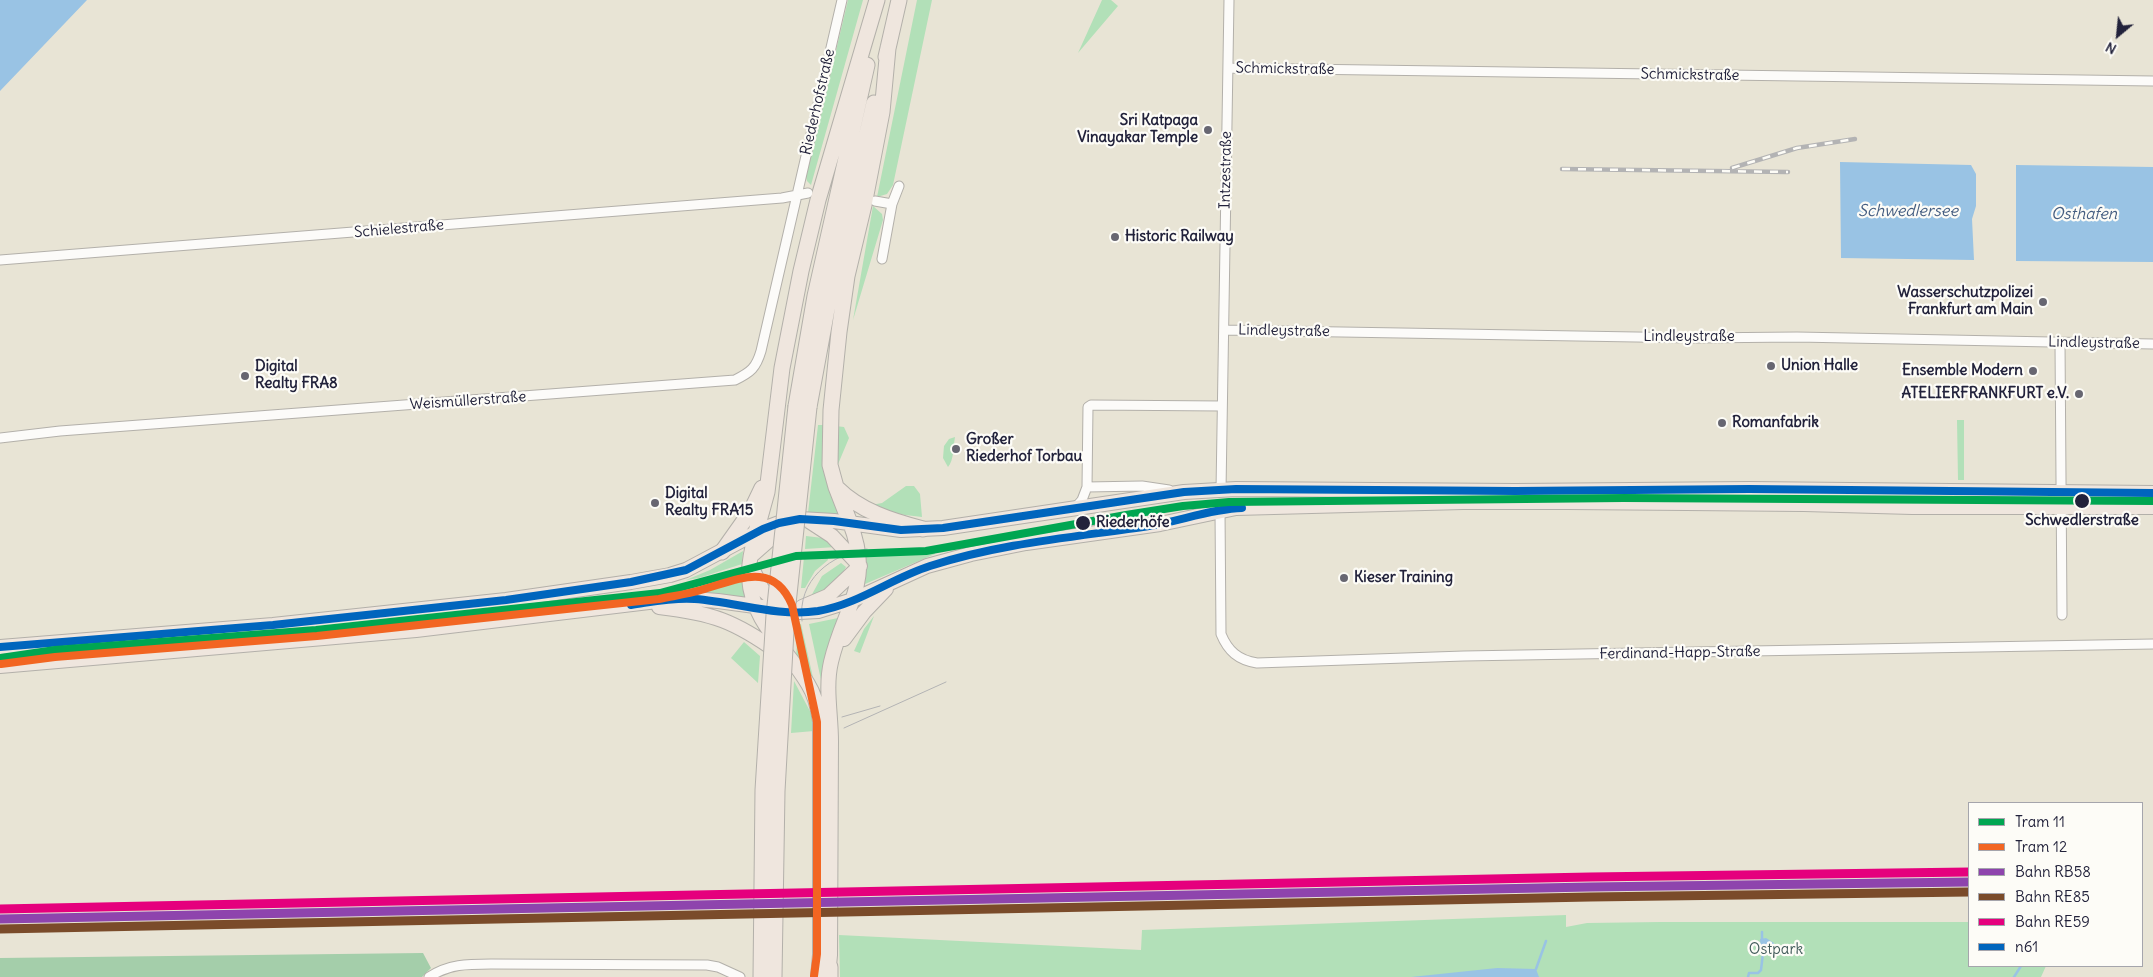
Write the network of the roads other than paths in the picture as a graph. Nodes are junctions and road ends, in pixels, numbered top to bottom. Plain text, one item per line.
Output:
1 (842, 0) edge
2 (879, 0) edge
3 (899, 0) edge
4 (1229, 0) edge
5 (888, 48) junction
6 (1228, 68) junction
7 (2153, 81) edge
8 (899, 186) dead end
9 (808, 193) dead end
10 (797, 194) junction
11 (875, 201) dead end
12 (892, 204) junction
13 (882, 259) dead end
14 (0, 260) edge
15 (1224, 330) junction
16 (2060, 343) junction
17 (2153, 344) edge
18 (803, 406) junction
19 (1222, 406) junction
20 (773, 435) junction
21 (0, 438) edge
22 (836, 487) junction
23 (1087, 487) junction
24 (1220, 490) junction
25 (1184, 492) junction
26 (2061, 493) junction
27 (2153, 493) edge
28 (2153, 506) edge
29 (2062, 507) junction
30 (1075, 508) junction
31 (1220, 511) junction
32 (803, 519) junction
33 (850, 523) junction
34 (923, 529) junction
35 (756, 532) junction
36 (722, 552) junction
37 (750, 558) junction
38 (860, 566) junction
39 (896, 580) junction
40 (853, 600) junction
41 (638, 604) junction
42 (755, 607) junction
43 (788, 611) junction
44 (2062, 615) dead end
45 (2153, 644) edge
46 (0, 647) edge
47 (831, 659) junction
48 (0, 666) edge
49 (802, 674) junction
50 (826, 729) junction
51 (828, 966) edge
52 (429, 977) edge
53 (740, 977) edge
54 (761, 977) edge
55 (774, 977) edge
56 (818, 977) edge

1 - 10 street, Riederhofstraße
2 - 18 highway
2 - 20 highway
3 - 5 highway
4 - 6 street, Intzestraße
5 - 18 highway
5 - 22 highway
6 - 7 street, Schmickstraße
6 - 15 street, Intzestraße
8 - 12 street
9 - 10 street
10 - 14 street, Schielestraße
10 - 21 street, Weismüllerstraße
11 - 12 street
12 - 13 street
15 - 16 street, Lindleystraße
15 - 19 street, Intzestraße
16 - 17 street, Lindleystraße
16 - 26 street
18 - 54 highway, bridge
18 - 55 highway, bridge
19 - 23 street
19 - 24 street, Intzestraße
20 - 35 highway
20 - 36 highway
22 - 33 highway
22 - 34 highway
23 - 25 street
23 - 30 street
24 - 25 main road
24 - 26 main road
24 - 31 main road
25 - 30 main road
26 - 27 main road
26 - 29 street
28 - 29 main road
29 - 31 main road
29 - 44 street
30 - 34 main road
31 - 39 main road
31 - 45 street, Ferdinand-Happ-Straße
32 - 33 main road
32 - 35 main road
32 - 37 main road
32 - 38 main road
33 - 34 main road
33 - 38 main road
35 - 36 main road
35 - 37 main road
36 - 46 main road
37 - 42 main road
37 - 43 main road
38 - 40 main road
38 - 43 main road
39 - 40 main road
39 - 47 main road
40 - 43 main road
40 - 47 main road
41 - 42 main road
41 - 48 main road
41 - 49 main road
42 - 43 main road
42 - 49 main road
47 - 50 main road
49 - 50 main road
50 - 51 main road
51 - 56 main road
52 - 53 street

